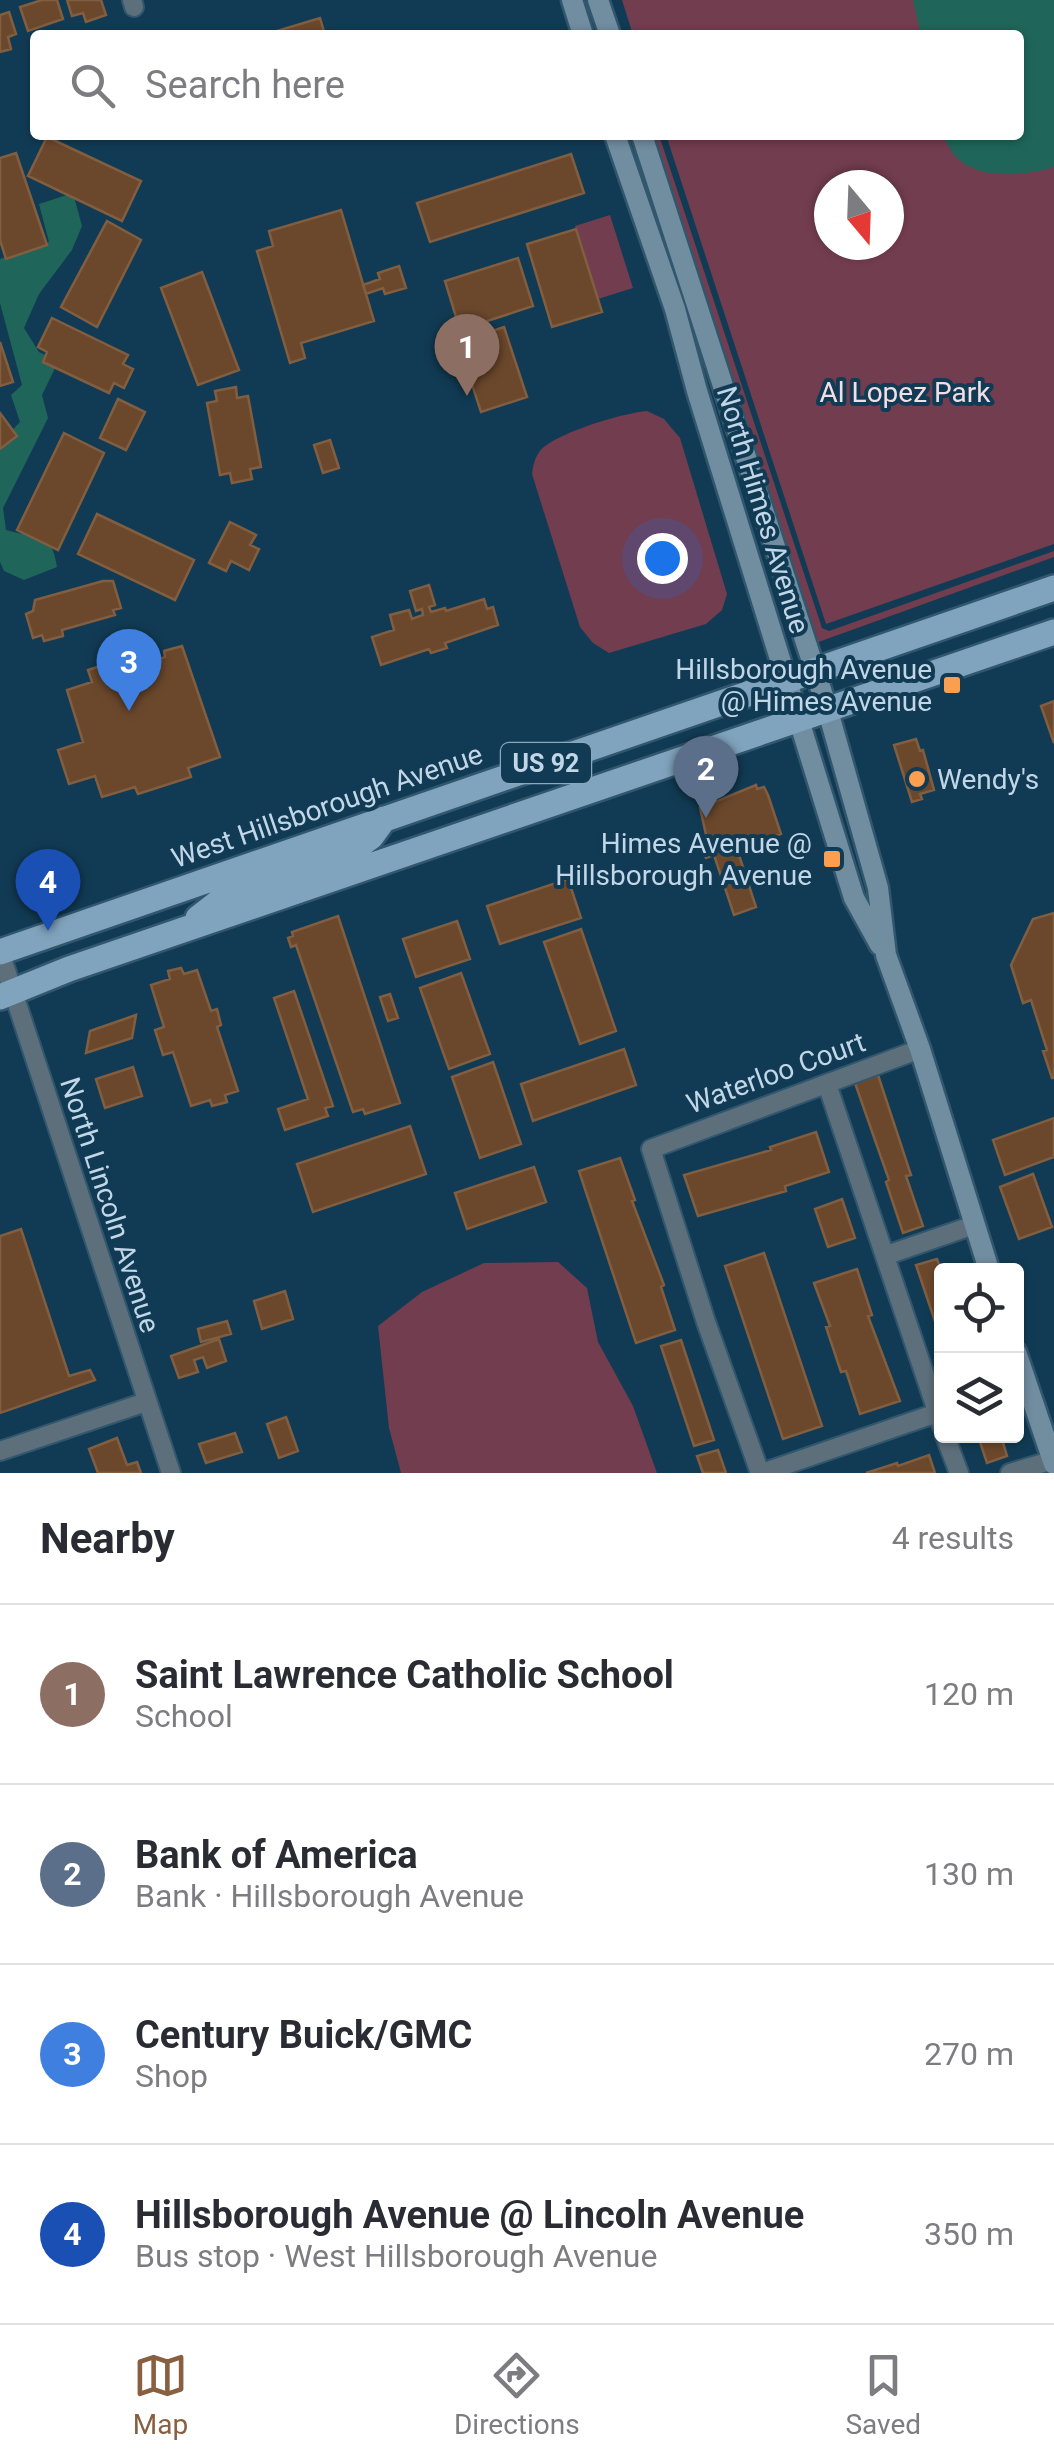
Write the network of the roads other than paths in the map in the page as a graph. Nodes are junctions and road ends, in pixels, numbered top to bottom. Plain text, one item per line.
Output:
1 (572, 0) edge
2 (598, 0) edge
3 (581, 30) edge
4 (608, 30) edge
5 (616, 140) edge
6 (644, 140) edge
7 (696, 302) junction
8 (675, 309) junction
9 (722, 386) junction
10 (697, 392) junction
11 (1054, 588) edge
12 (1054, 632) edge
13 (815, 670) junction
14 (788, 679) junction
15 (828, 711) junction
16 (800, 721) junction
17 (384, 819) junction
18 (182, 931) junction
19 (0, 952) edge
20 (886, 955) junction
21 (6, 994) edge
22 (920, 1049) junction
23 (827, 1084) junction
24 (974, 1225) junction
25 (887, 1255) junction
26 (987, 1263) edge
27 (1016, 1353) edge
28 (146, 1402) junction
29 (934, 1403) edge
30 (934, 1421) edge
31 (948, 1443) edge
32 (0, 1451) edge
33 (1054, 1462) edge
34 (170, 1473) edge
35 (761, 1473) edge
36 (959, 1473) edge
37 (1010, 1473) edge

1 - 3 street
2 - 4 street
5 - 8 street, North Himes Avenue
6 - 7 street, North Himes Avenue
7 - 8 street
7 - 9 street, North Himes Avenue
8 - 10 street, North Himes Avenue
9 - 10 street
9 - 13 street, North Himes Avenue
10 - 14 street, North Himes Avenue
11 - 13 main road, US 92
12 - 15 main road, US 92
13 - 14 main road, US 92
13 - 15 street, North Himes Avenue
14 - 16 street, North Himes Avenue
14 - 17 main road, West Hillsborough Avenue / US 92
15 - 16 main road, US 92
15 - 20 street, North Himes Avenue
16 - 18 main road, US 92
16 - 20 street, North Himes Avenue
17 - 18 main road
17 - 19 main road, West Hillsborough Avenue / US 92
18 - 21 main road, US 92
19 - 21 street, North Lincoln Avenue
20 - 22 street, North Himes Avenue
21 - 28 street, North Lincoln Avenue
22 - 23 street, Waterloo Court
22 - 24 street, North Himes Avenue
23 - 25 street
23 - 35 street, Waterloo Court
24 - 25 street
24 - 26 street, North Himes Avenue
25 - 29 street
27 - 33 street
28 - 32 street
28 - 34 street, North Lincoln Avenue
30 - 35 street
31 - 36 street
33 - 37 street

